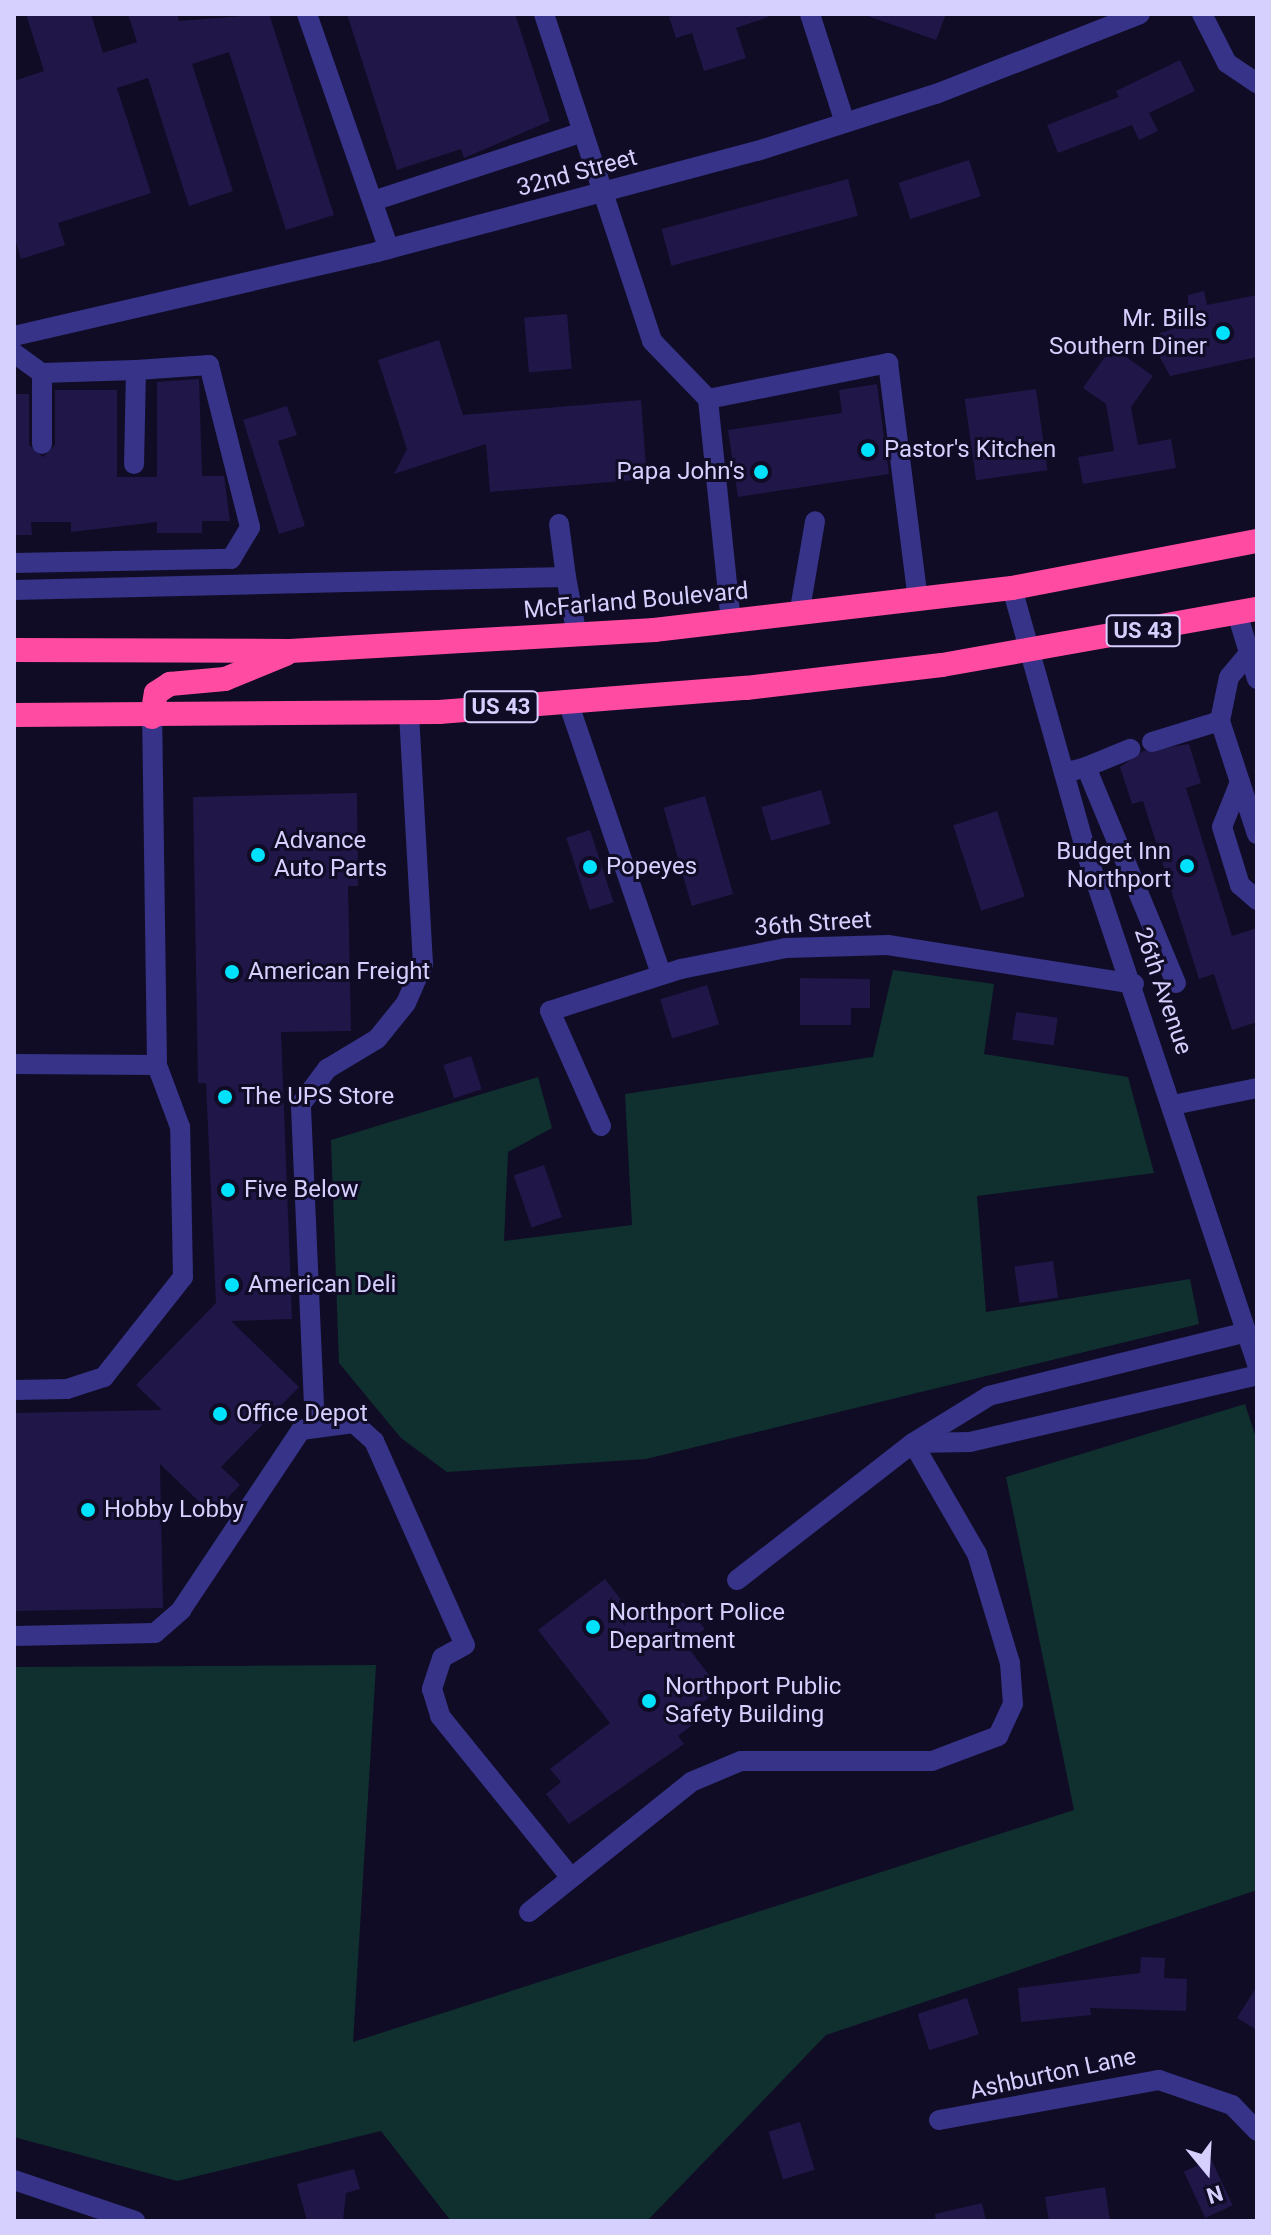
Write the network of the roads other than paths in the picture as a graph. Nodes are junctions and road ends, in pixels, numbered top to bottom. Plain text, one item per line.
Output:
1 (307, 14) edge
2 (544, 14) edge
3 (810, 14) edge
4 (1140, 14) edge
5 (1202, 14) edge
6 (1257, 83) edge
7 (845, 123) junction
8 (583, 132) junction
9 (602, 194) junction
10 (373, 201) junction
11 (389, 249) junction
12 (14, 336) edge
13 (14, 353) edge
14 (136, 370) junction
15 (42, 373) junction
16 (708, 399) junction
17 (42, 444) dead end
18 (134, 464) dead end
19 (815, 521) dead end
20 (559, 524) dead end
21 (1257, 541) edge
22 (14, 563) edge
23 (566, 577) junction
24 (1012, 588) junction
25 (14, 590) edge
26 (918, 600) junction
27 (1247, 611) edge
28 (799, 615) junction
29 (731, 622) junction
30 (577, 636) junction
31 (14, 650) edge
32 (290, 651) junction
33 (1029, 651) junction
34 (1246, 657) junction
35 (1257, 679) edge
36 (568, 702) junction
37 (409, 712) junction
38 (14, 715) edge
39 (152, 717) junction
40 (1220, 721) junction
41 (1152, 742) dead end
42 (1130, 749) dead end
43 (1086, 767) junction
44 (1064, 773) junction
45 (1240, 782) junction
46 (1257, 834) edge
47 (1257, 900) edge
48 (661, 974) junction
49 (1176, 983) dead end
50 (1134, 984) junction
51 (14, 1064) edge
52 (157, 1065) junction
53 (1257, 1088) edge
54 (1173, 1105) junction
55 (601, 1126) dead end
56 (1247, 1332) junction
57 (1257, 1364) edge
58 (1257, 1375) edge
59 (14, 1390) edge
60 (315, 1428) junction
61 (913, 1443) junction
62 (737, 1580) dead end
63 (14, 1636) edge
64 (571, 1878) junction
65 (529, 1912) dead end
66 (939, 2120) dead end
67 (1257, 2131) edge
68 (14, 2180) edge
69 (135, 2221) edge

1 - 10 street
2 - 8 street
3 - 7 street
4 - 7 street, 32nd Street
5 - 6 street
7 - 9 street, 32nd Street
8 - 9 street
8 - 10 street
9 - 11 street, 32nd Street
9 - 16 street
10 - 11 street
11 - 12 street, 32nd Street
13 - 15 street
14 - 15 street
14 - 18 street
14 - 22 street
15 - 17 street
16 - 26 street
16 - 29 street
19 - 28 street
20 - 23 street
21 - 24 highway, McFarland Boulevard
23 - 25 street
23 - 30 street
24 - 26 highway, McFarland Boulevard
24 - 33 street, 26th Avenue
26 - 28 highway, McFarland Boulevard
27 - 33 highway, US 43
27 - 34 street
28 - 29 highway, McFarland Boulevard
29 - 30 highway, McFarland Boulevard
30 - 32 highway, McFarland Boulevard
31 - 32 highway, McFarland Boulevard
32 - 39 highway
33 - 36 highway, US 43
33 - 44 street, 26th Avenue
34 - 35 street
34 - 40 street
36 - 37 highway, US 43
36 - 48 street
37 - 39 highway, US 43
37 - 60 street
38 - 39 highway, US 43
39 - 52 street
40 - 41 street
40 - 45 street
42 - 43 street
43 - 44 street
43 - 49 street
44 - 50 street, 26th Avenue
45 - 46 street
45 - 47 street
48 - 50 street, 36th Street
48 - 55 street, 36th Street
50 - 54 street, 26th Avenue
51 - 52 street
52 - 59 street
53 - 54 street
54 - 56 street, 26th Avenue
56 - 57 street, 26th Avenue
56 - 61 street
58 - 61 street
60 - 63 street
60 - 64 street
61 - 62 street
61 - 64 street
64 - 65 street
66 - 67 street, Ashburton Lane
68 - 69 street

